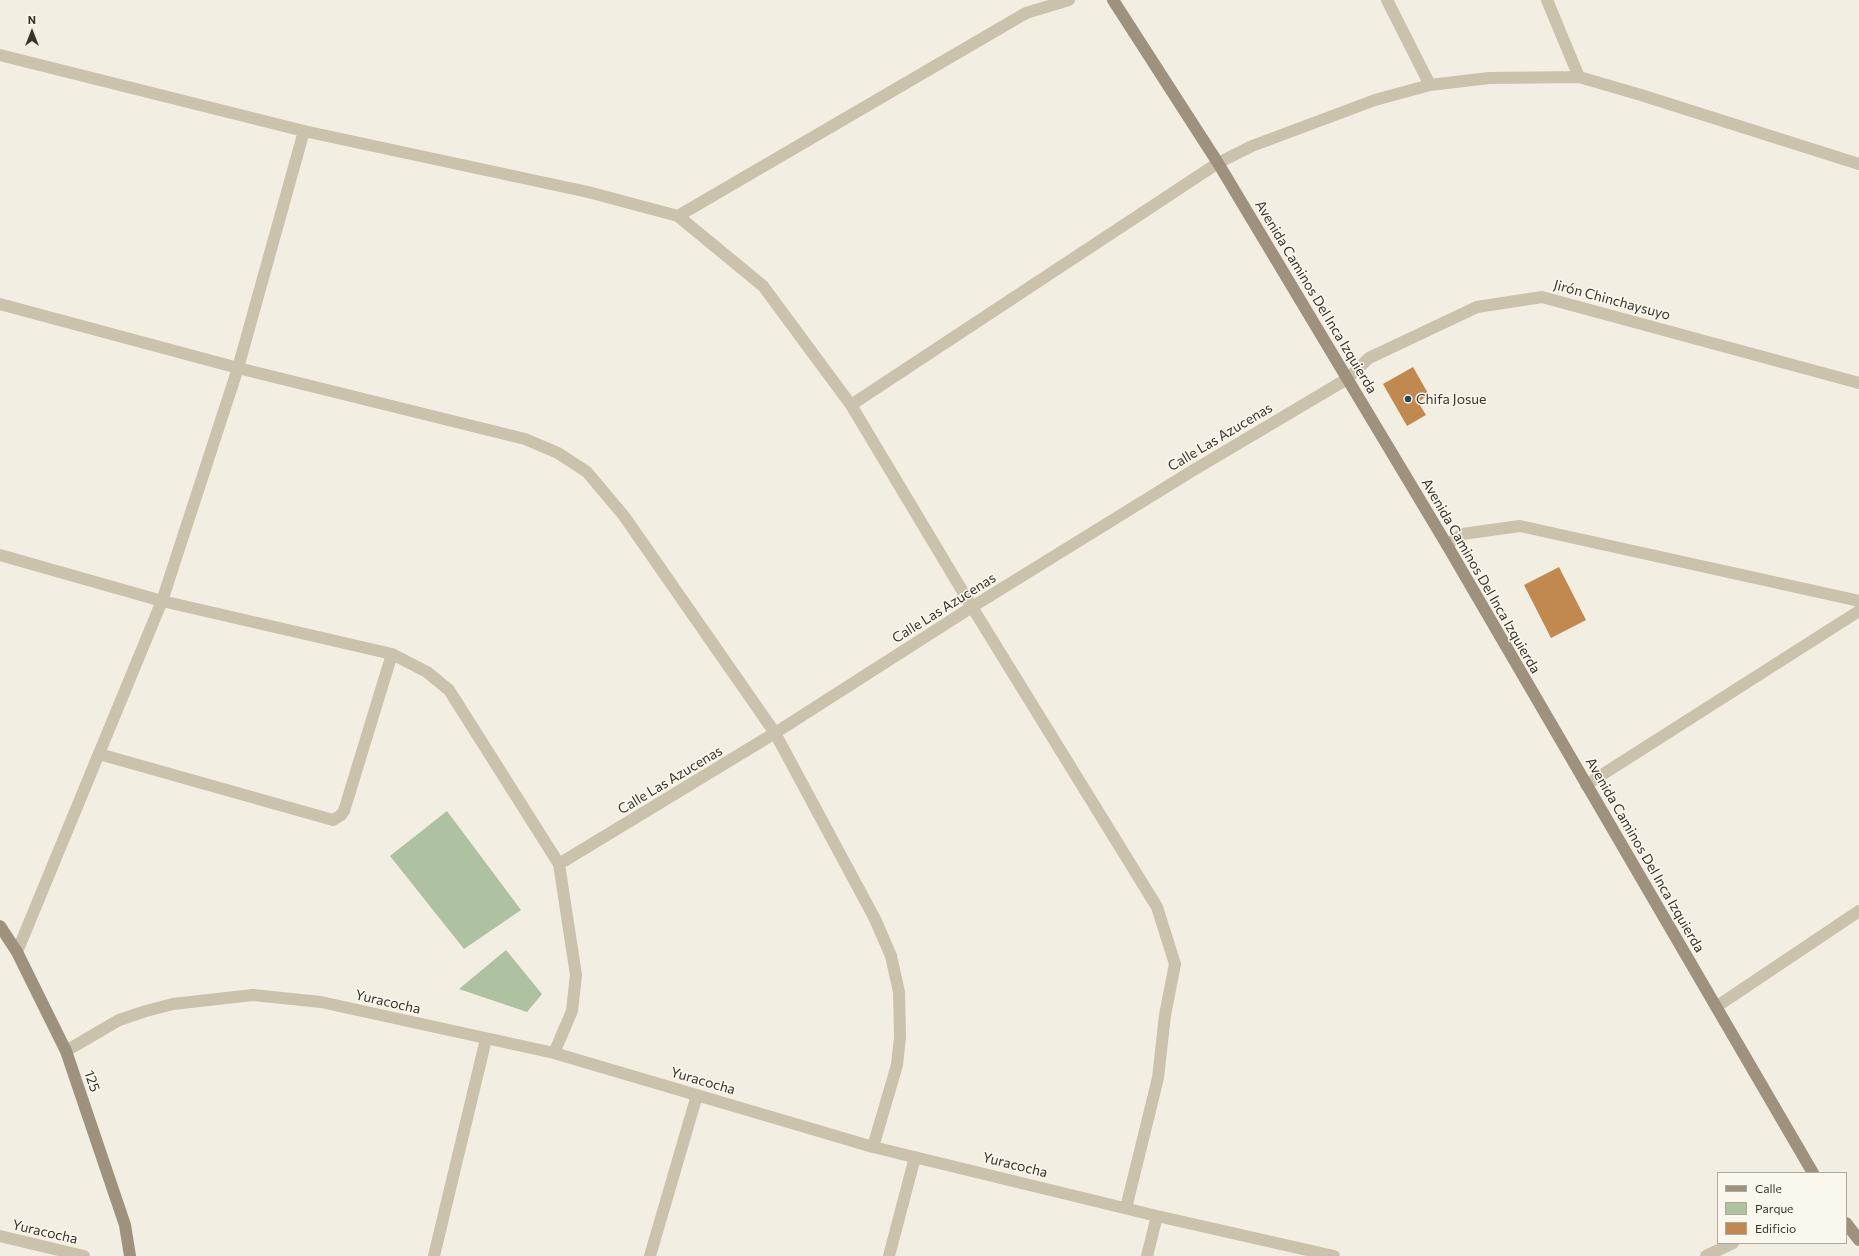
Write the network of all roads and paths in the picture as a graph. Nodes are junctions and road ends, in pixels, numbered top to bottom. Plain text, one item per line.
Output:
1 (1069, 0) edge
2 (1113, 0) edge
3 (1387, 0) edge
4 (1547, 0) edge
5 (0, 55) edge
6 (1579, 77) junction
7 (1430, 84) junction
8 (304, 131) junction
9 (1218, 162) junction
10 (1859, 164) edge
11 (678, 216) junction
12 (0, 304) edge
13 (238, 368) junction
14 (1347, 379) junction
15 (1859, 383) edge
16 (851, 405) junction
17 (1447, 545) junction
18 (0, 554) edge
19 (162, 601) junction
20 (1859, 601) edge
21 (972, 607) junction
22 (1859, 611) edge
23 (392, 654) junction
24 (775, 733) junction
25 (99, 754) junction
26 (1586, 786) junction
27 (559, 864) junction
28 (1859, 911) edge
29 (0, 926) edge
30 (17, 952) junction
31 (1716, 1007) junction
32 (486, 1039) junction
33 (66, 1051) junction
34 (554, 1053) junction
35 (697, 1095) junction
36 (873, 1147) junction
37 (915, 1157) junction
38 (1812, 1172) edge
39 (1126, 1208) junction
40 (1157, 1216) junction
41 (1847, 1224) edge
42 (0, 1236) edge
43 (1859, 1240) edge
44 (1731, 1244) edge
45 (84, 1256) edge
46 (130, 1256) edge
47 (434, 1256) edge
48 (650, 1256) edge
49 (889, 1256) edge
50 (1147, 1256) edge
51 (1334, 1256) edge
52 (1706, 1256) edge

1 - 11 street
2 - 9 main road, Avenida Caminos Del Inca Izquierda
3 - 7 street
4 - 6 street
5 - 8 street
6 - 7 street
6 - 10 street
7 - 9 street
8 - 11 street
8 - 13 street
9 - 14 main road, Avenida Caminos Del Inca Izquierda
9 - 16 street
11 - 16 street
12 - 13 street
13 - 19 street
13 - 24 street
14 - 15 street, Jirón Chinchaysuyo
14 - 17 main road, Avenida Caminos Del Inca Izquierda
14 - 21 street, Calle Las Azucenas
16 - 21 street
17 - 20 street
17 - 26 main road, Avenida Caminos Del Inca Izquierda
18 - 19 street
19 - 23 street
19 - 25 street
21 - 24 street, Calle Las Azucenas
21 - 39 street
22 - 26 street
23 - 25 street
23 - 27 street
24 - 27 street, Calle Las Azucenas
24 - 36 street
25 - 30 street
26 - 31 main road, Avenida Caminos Del Inca Izquierda
27 - 34 street
28 - 31 street
29 - 30 main road, 125
30 - 33 main road, 125
31 - 38 main road, Avenida Caminos Del Inca Izquierda
32 - 33 street, Yuracocha
32 - 34 street, Yuracocha
32 - 47 street
33 - 46 main road, 125
34 - 35 street, Yuracocha
35 - 36 street, Yuracocha
35 - 48 street
36 - 37 street, Yuracocha
37 - 39 street, Yuracocha
37 - 49 street
39 - 40 street, Yuracocha
40 - 50 street
40 - 51 street, Yuracocha
41 - 43 main road
42 - 45 street, Yuracocha
44 - 52 street

